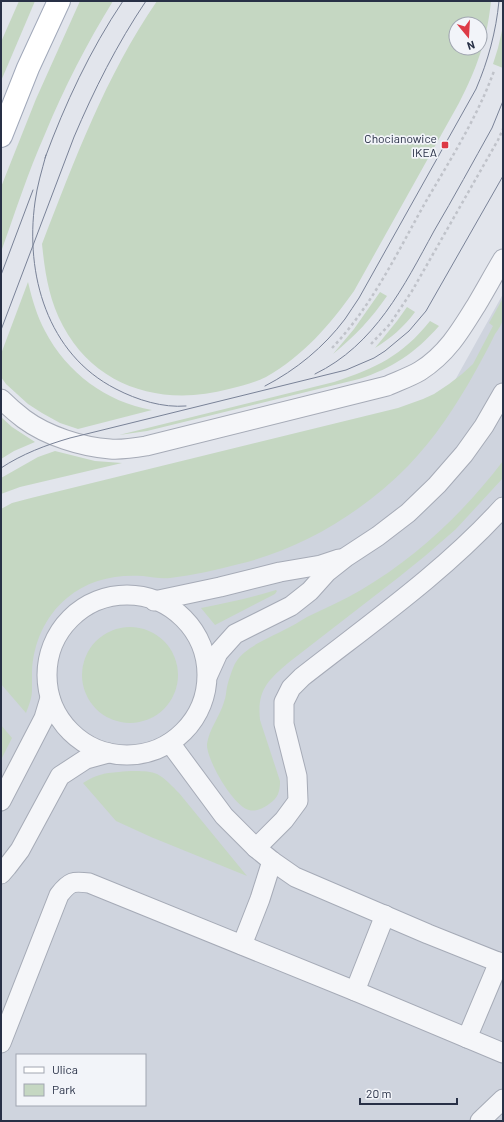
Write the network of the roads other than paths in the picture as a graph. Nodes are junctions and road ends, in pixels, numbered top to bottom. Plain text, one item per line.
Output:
1 (59, 1) edge
2 (1, 136) edge
3 (503, 258) edge
4 (503, 393) edge
5 (1, 399) edge
6 (503, 507) edge
7 (346, 557) junction
8 (154, 601) junction
9 (207, 677) junction
10 (50, 698) junction
11 (170, 743) junction
12 (108, 753) junction
13 (1, 801) edge
14 (256, 848) junction
15 (272, 861) junction
16 (1, 874) edge
17 (385, 915) junction
18 (242, 945) junction
19 (501, 963) edge
20 (354, 991) junction
21 (3, 1032) edge
22 (467, 1038) junction
23 (503, 1053) edge
24 (503, 1099) edge
25 (480, 1121) edge

1 - 2 main road
3 - 5 lane
4 - 7 lane
6 - 14 lane
7 - 8 lane
7 - 9 lane
8 - 9 lane
8 - 10 lane
9 - 11 lane
10 - 12 lane
10 - 13 lane
11 - 12 lane
11 - 14 lane
12 - 16 lane
14 - 15 lane
15 - 17 lane
15 - 18 lane
17 - 19 lane
17 - 20 lane
18 - 20 lane
18 - 21 lane
19 - 22 lane
20 - 22 lane
22 - 23 lane
24 - 25 lane

